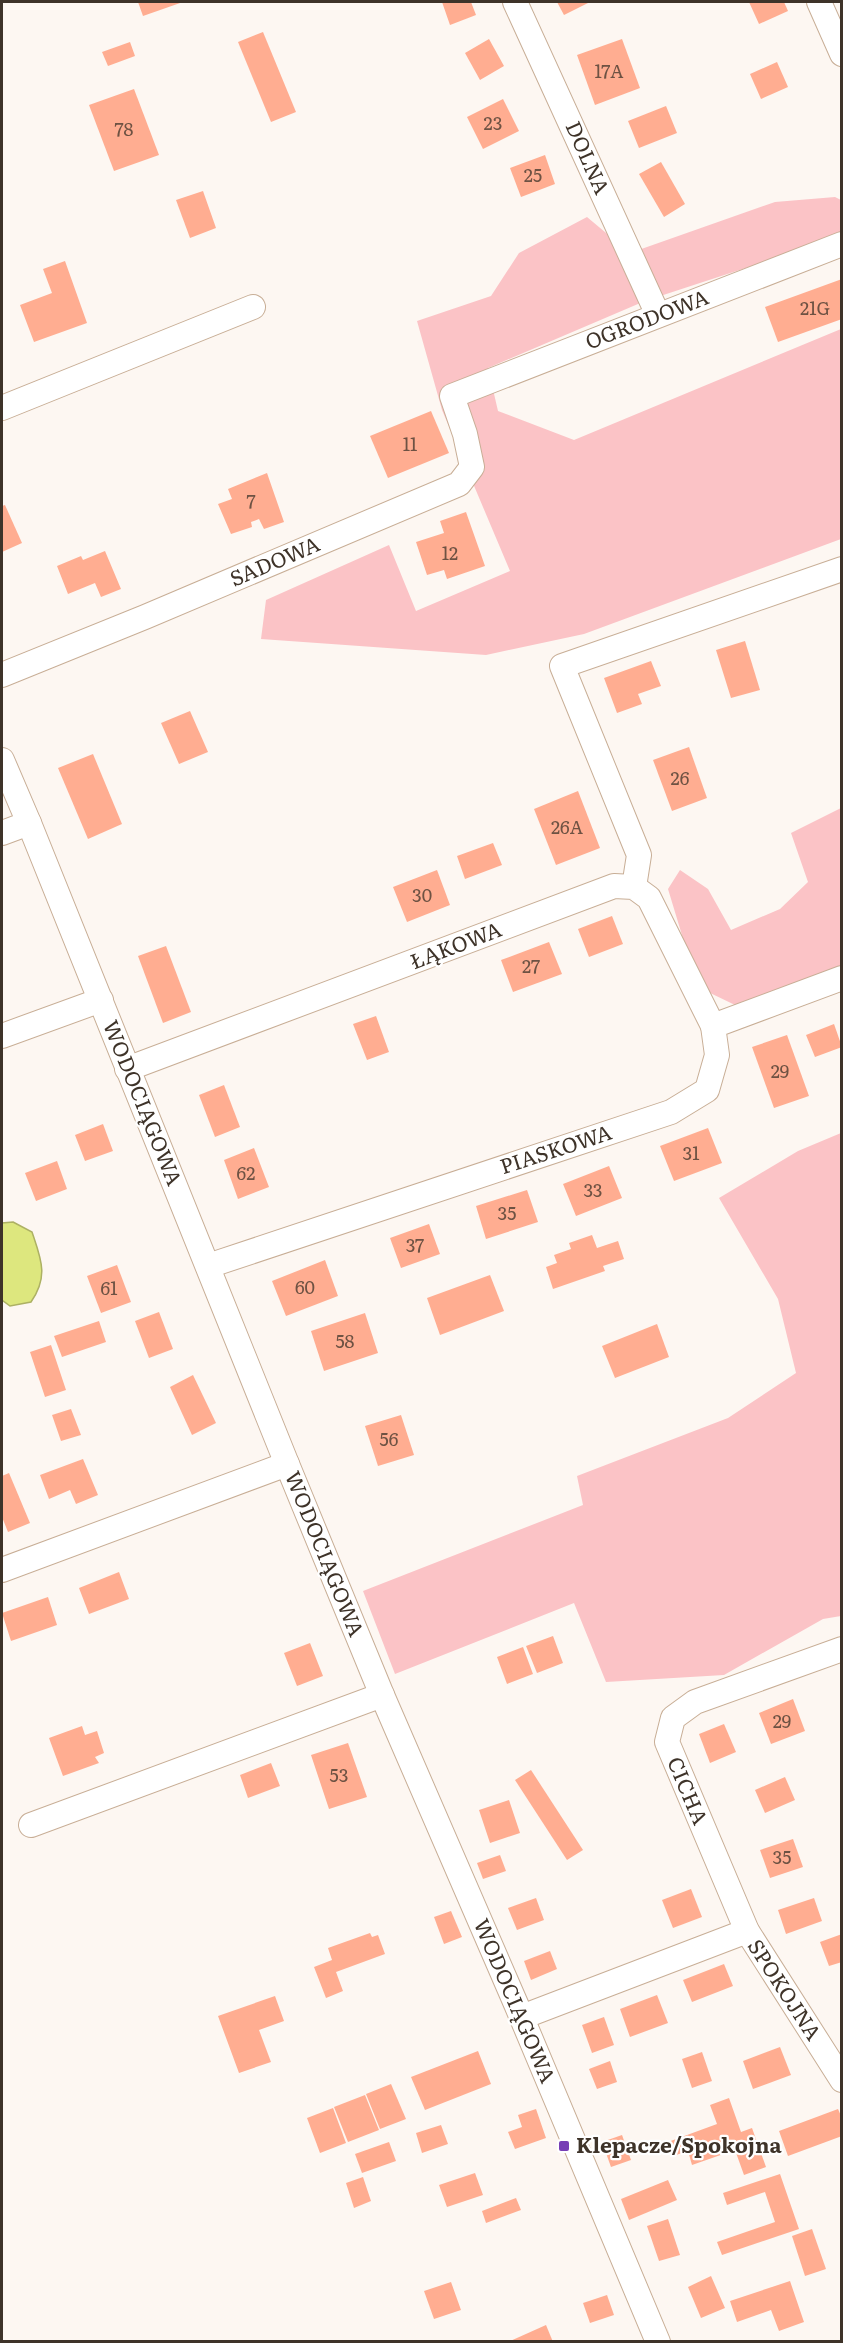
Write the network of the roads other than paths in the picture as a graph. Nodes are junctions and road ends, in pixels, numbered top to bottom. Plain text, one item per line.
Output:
1 (515, 2) edge
2 (819, 2) edge
3 (842, 54) edge
4 (842, 244) edge
5 (254, 307) dead end
6 (658, 315) junction
7 (452, 396) joint
8 (2, 408) edge
9 (842, 568) edge
10 (2, 675) edge
11 (2, 760) edge
12 (29, 823) junction
13 (2, 833) edge
14 (634, 887) junction
15 (842, 978) edge
16 (101, 1000) junction
17 (713, 1026) junction
18 (2, 1036) edge
19 (127, 1069) junction
20 (208, 1266) junction
21 (286, 1464) junction
22 (2, 1570) edge
23 (842, 1649) edge
24 (382, 1695) junction
25 (32, 1825) dead end
26 (747, 1931) junction
27 (522, 2017) junction
28 (842, 2080) edge
29 (658, 2342) edge

1 - 6 street, DOLNA
2 - 3 street
4 - 6 street, OGRODOWA
5 - 8 street
6 - 7 street, OGRODOWA
7 - 10 street, SADOWA
9 - 14 street
11 - 12 street, WODOCIĄGOWA
12 - 13 street
12 - 16 street, WODOCIĄGOWA
14 - 17 street
14 - 19 street, ŁĄKOWA
15 - 17 street
16 - 18 street
16 - 19 street, WODOCIĄGOWA
17 - 20 street, PIASKOWA
19 - 20 street, WODOCIĄGOWA
20 - 21 street, WODOCIĄGOWA
21 - 22 street
21 - 24 street, WODOCIĄGOWA
23 - 26 street, CICHA
24 - 25 street
24 - 27 street, WODOCIĄGOWA
26 - 27 street
26 - 28 street, SPOKOJNA
27 - 29 street, WODOCIĄGOWA

